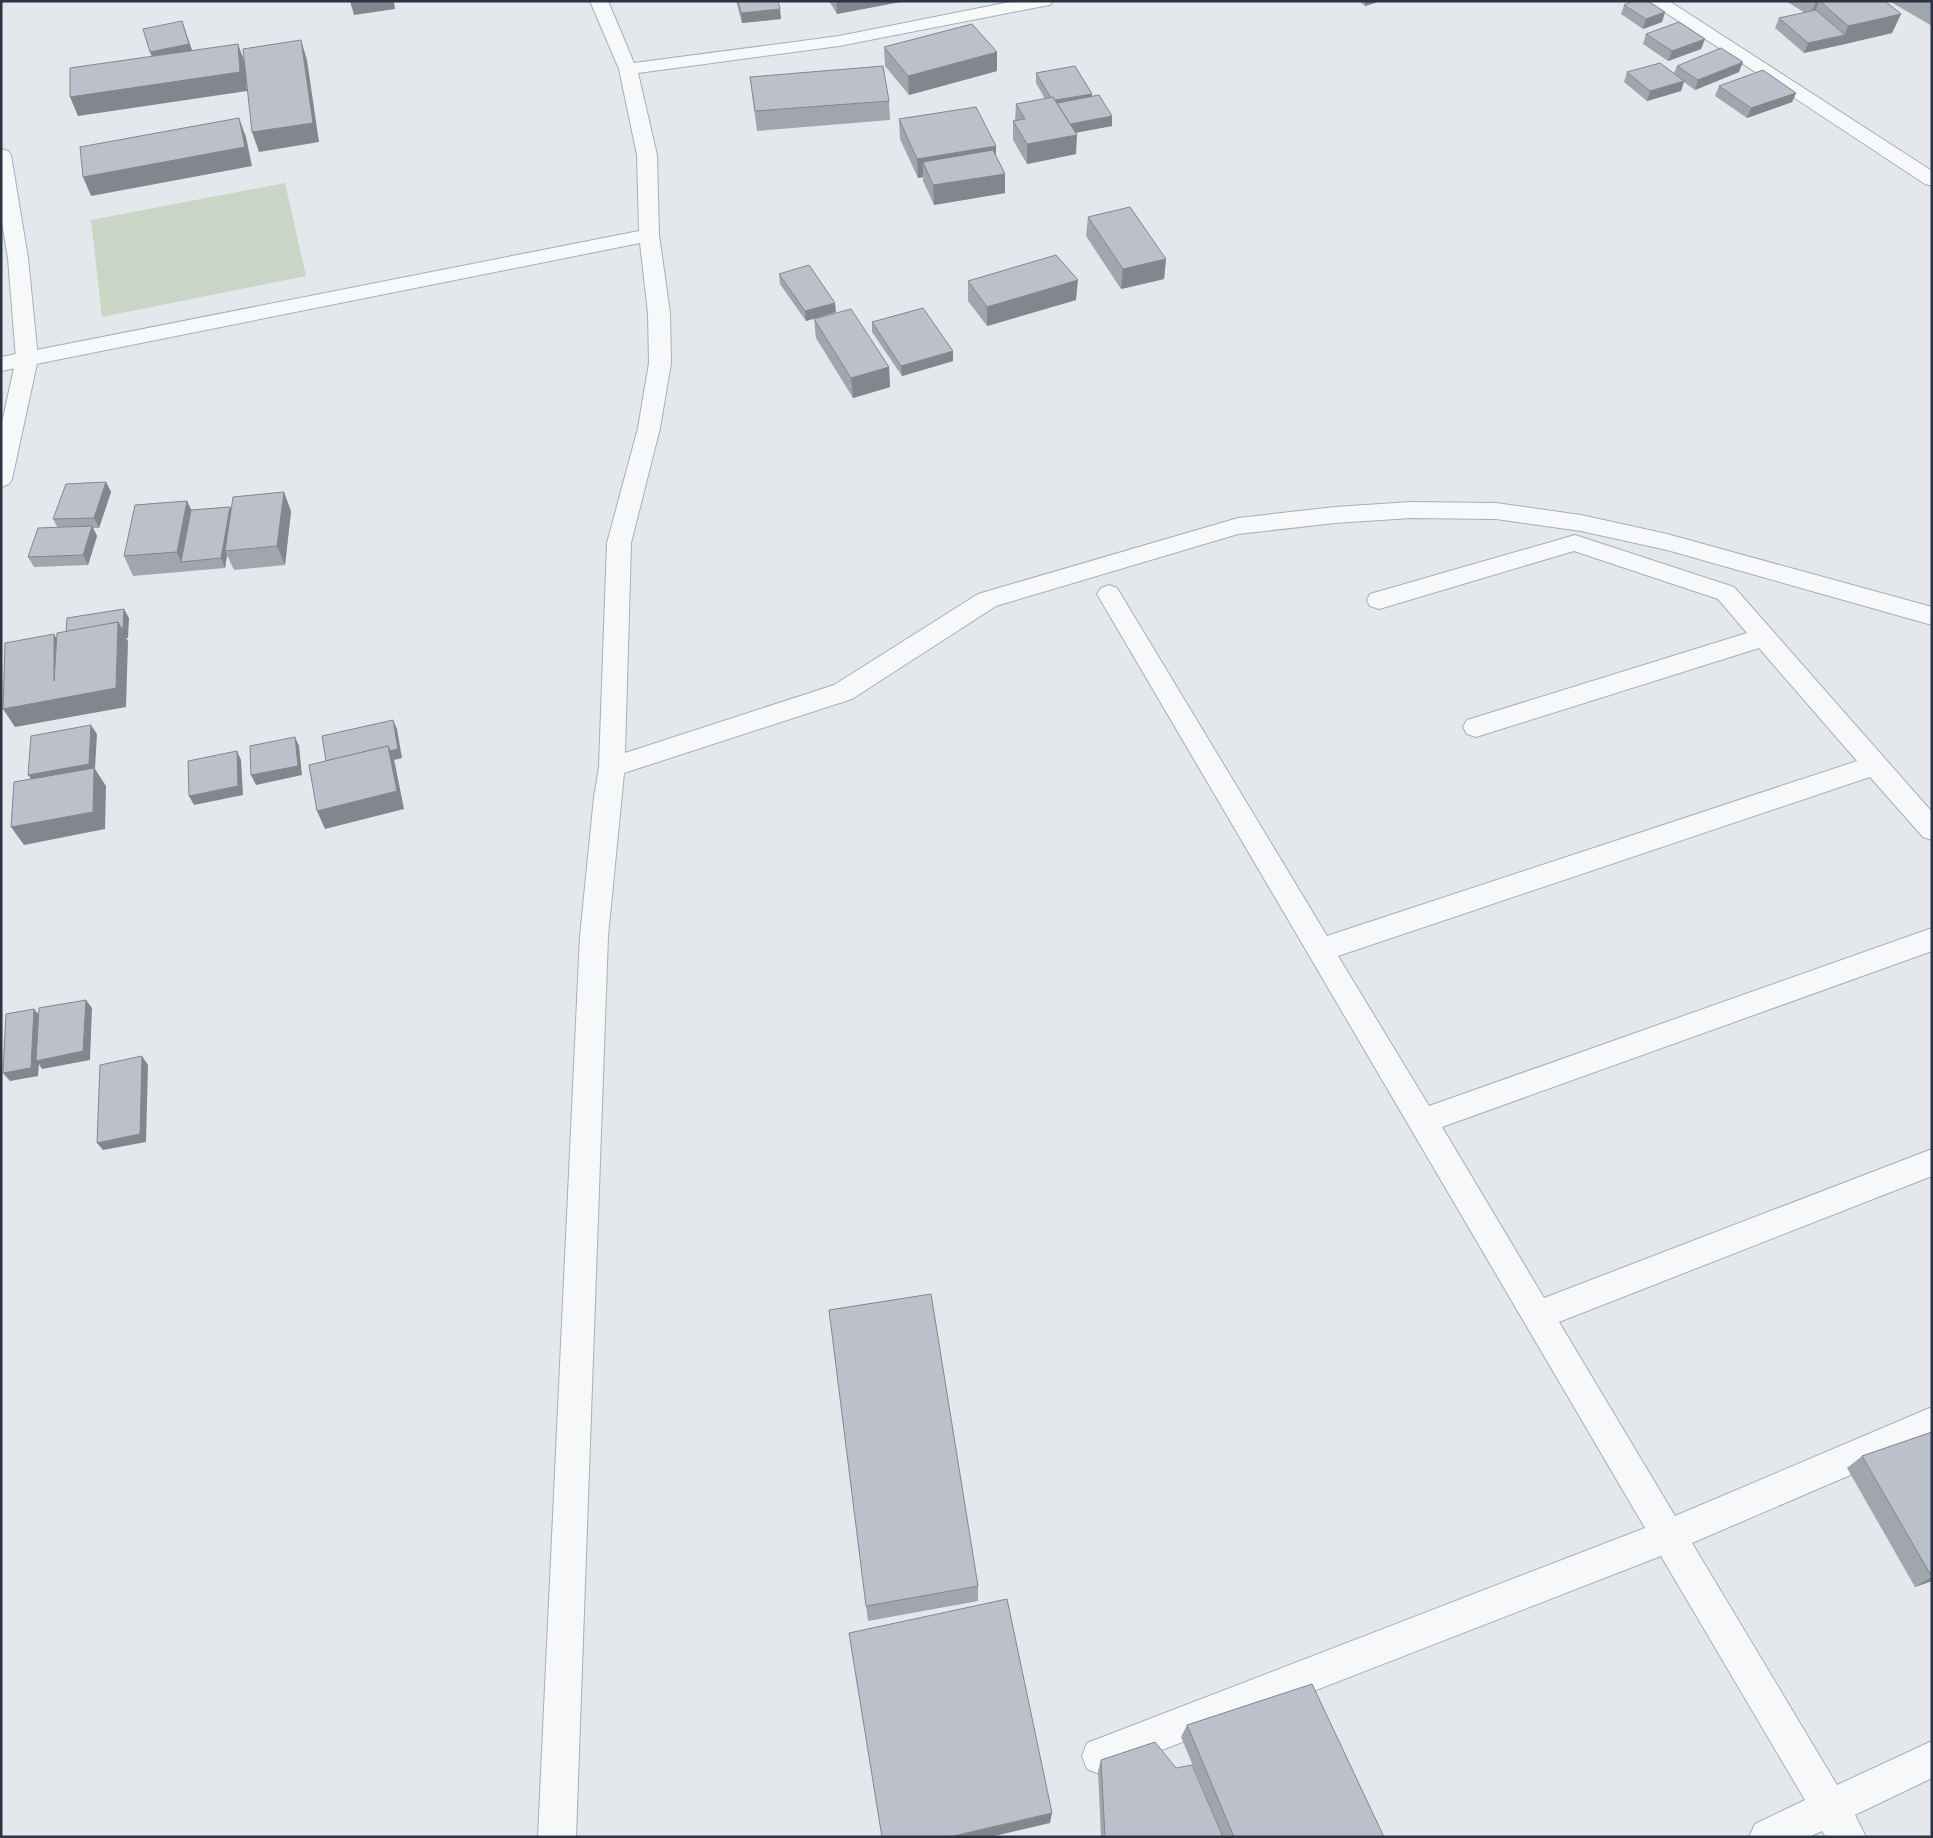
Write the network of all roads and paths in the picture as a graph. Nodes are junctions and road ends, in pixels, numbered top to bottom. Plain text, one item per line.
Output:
1 (599, 1) edge
2 (1044, 1) edge
3 (1657, 1) edge
4 (628, 69) junction
5 (1, 155) edge
6 (1932, 180) edge
7 (649, 236) junction
8 (27, 359) junction
9 (1, 364) edge
10 (1, 479) edge
11 (1109, 594) dead end
12 (1378, 600) dead end
13 (1932, 616) edge
14 (1764, 637) junction
15 (1476, 727) dead end
16 (1875, 765) junction
17 (612, 767) junction
18 (1932, 830) edge
19 (1932, 938) edge
20 (1321, 950) junction
21 (1423, 1121) junction
22 (1932, 1162) edge
23 (1538, 1315) junction
24 (1932, 1423) edge
25 (1669, 1536) junction
26 (1100, 1756) dead end
27 (1932, 1759) edge
28 (1839, 1822) edge
29 (557, 1837) edge
30 (1768, 1837) edge

1 - 4 street
2 - 4 street
3 - 6 street
4 - 7 street
5 - 8 street
7 - 8 street
7 - 17 street
8 - 9 street
8 - 10 street
11 - 20 street
12 - 14 street
13 - 17 street
14 - 15 street
14 - 16 street
16 - 18 street
16 - 20 street
17 - 29 street
19 - 21 street
20 - 21 street
21 - 23 street
22 - 23 street
23 - 25 street
24 - 25 street
25 - 26 street
25 - 28 street
27 - 28 street
28 - 30 street

